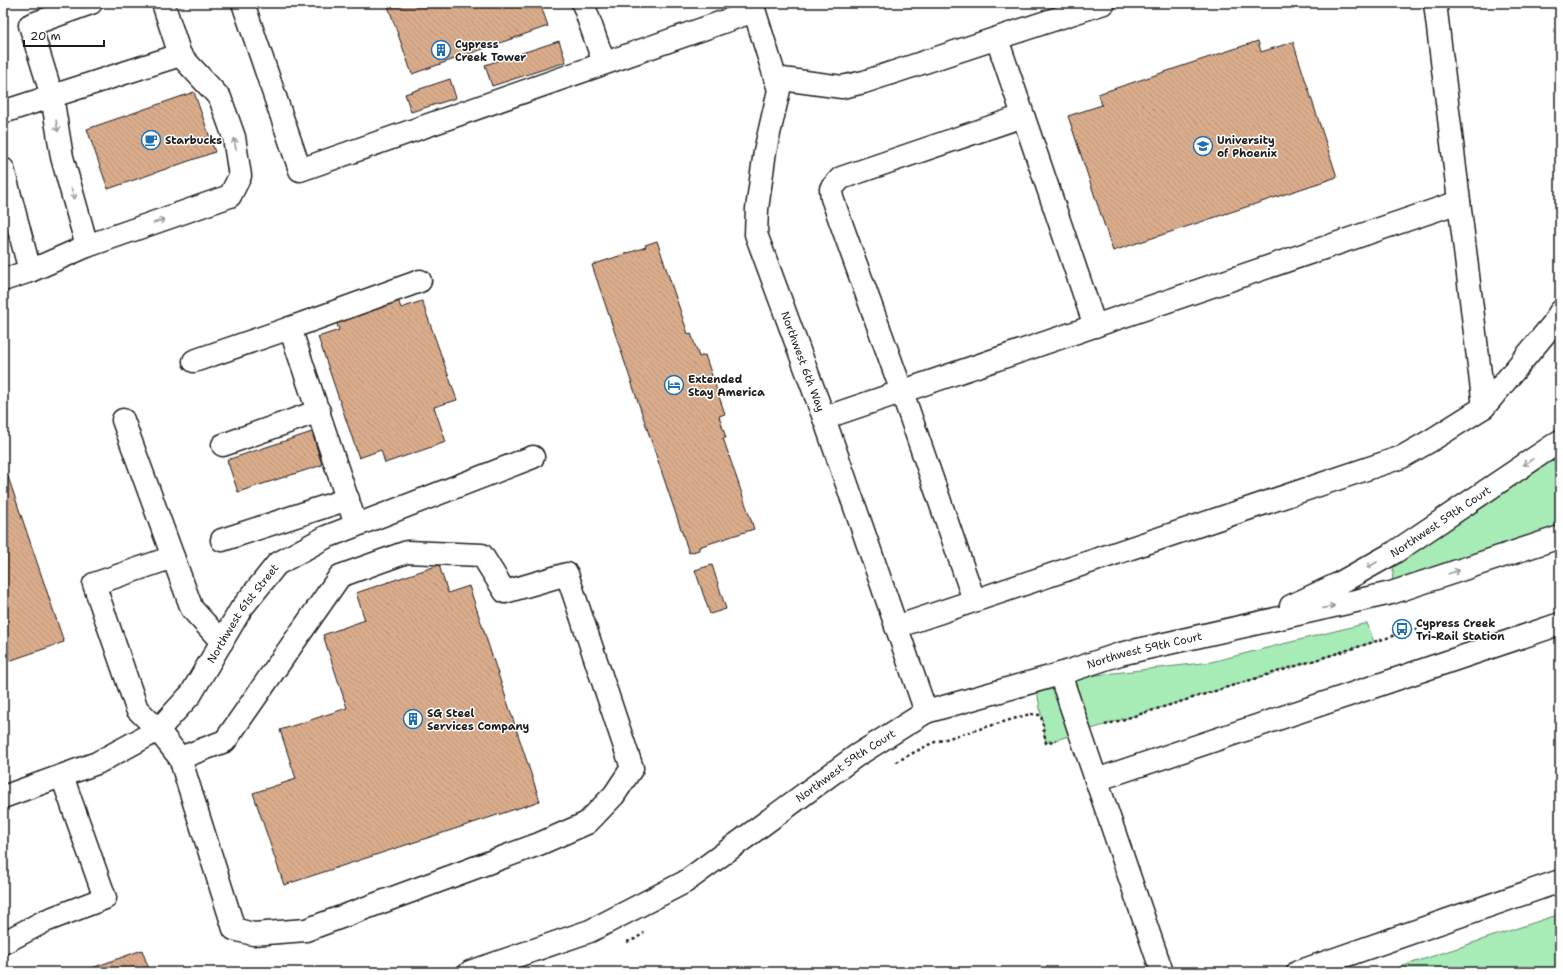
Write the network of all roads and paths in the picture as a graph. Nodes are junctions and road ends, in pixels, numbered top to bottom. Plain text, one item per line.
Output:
1 (91, 3) edge
2 (163, 3) edge
3 (243, 3) edge
4 (583, 3) edge
5 (1104, 3) edge
6 (1435, 3) edge
7 (753, 7) edge
8 (997, 39) junction
9 (180, 55) junction
10 (604, 63) junction
11 (775, 78) junction
12 (52, 96) junction
13 (3, 112) edge
14 (1023, 116) junction
15 (3, 169) edge
16 (1459, 202) junction
17 (87, 246) junction
18 (30, 271) junction
19 (3, 280) edge
20 (420, 281) dead end
21 (1560, 312) edge
22 (1095, 326) junction
23 (290, 328) junction
24 (194, 361) dead end
25 (902, 392) junction
26 (1484, 407) junction
27 (319, 411) junction
28 (824, 418) junction
29 (123, 420) dead end
30 (1560, 440) edge
31 (223, 445) dead end
32 (533, 457) dead end
33 (348, 500) junction
34 (356, 525) junction
35 (1560, 537) edge
36 (222, 540) dead end
37 (173, 557) junction
38 (974, 600) junction
39 (1250, 624) junction
40 (1560, 624) edge
41 (896, 626) junction
42 (1419, 628) dead end
43 (222, 642) junction
44 (1060, 674) junction
45 (926, 712) junction
46 (158, 730) junction
47 (1081, 732) junction
48 (180, 758) junction
49 (890, 766) dead end
50 (62, 776) junction
51 (1096, 780) junction
52 (3, 797) edge
53 (1560, 881) edge
54 (648, 931) dead end
55 (3, 943) edge
56 (621, 944) dead end
57 (470, 972) edge
58 (1162, 972) edge
59 (1298, 972) edge

1 - 12 street
2 - 9 street
3 - 10 street
4 - 10 street
5 - 8 street
6 - 16 street
7 - 10 street
7 - 11 street, Northwest 6th Way
8 - 11 street
8 - 14 street
9 - 12 street
17 -> 9 street
11 - 28 street, Northwest 6th Way
12 - 13 street
12 -> 17 street
14 - 22 street
14 - 25 street
15 - 18 street
16 - 22 street
16 - 26 street
17 - 18 street
18 - 19 street
20 - 23 street
21 - 26 street
22 - 25 street
23 - 24 street
23 - 27 street
25 - 28 street
25 - 38 street
26 - 38 street
27 - 31 street
27 - 33 street
28 - 41 street, Northwest 6th Way
29 - 37 street
30 -> 39 street, Northwest 59th Court
32 - 34 street, Northwest 61st Street
33 - 34 street
33 - 36 street
34 - 43 street, Northwest 61st Street
39 -> 35 street, Northwest 59th Court
37 - 43 street
37 - 46 street
38 - 41 street
39 - 44 street, Northwest 59th Court
40 - 51 street
41 - 45 street, Northwest 6th Way
42 - 47 path
43 - 46 street, Northwest 61st Street
44 - 45 street, Northwest 59th Court
44 - 47 street
45 - 57 street, Northwest 59th Court
46 - 48 street
46 - 50 street, Northwest 61st Street
47 - 49 path
47 - 51 street
48 - 48 street
50 - 52 street, Northwest 61st Street
50 - 55 street
51 - 58 street
53 - 59 street
54 - 56 path

